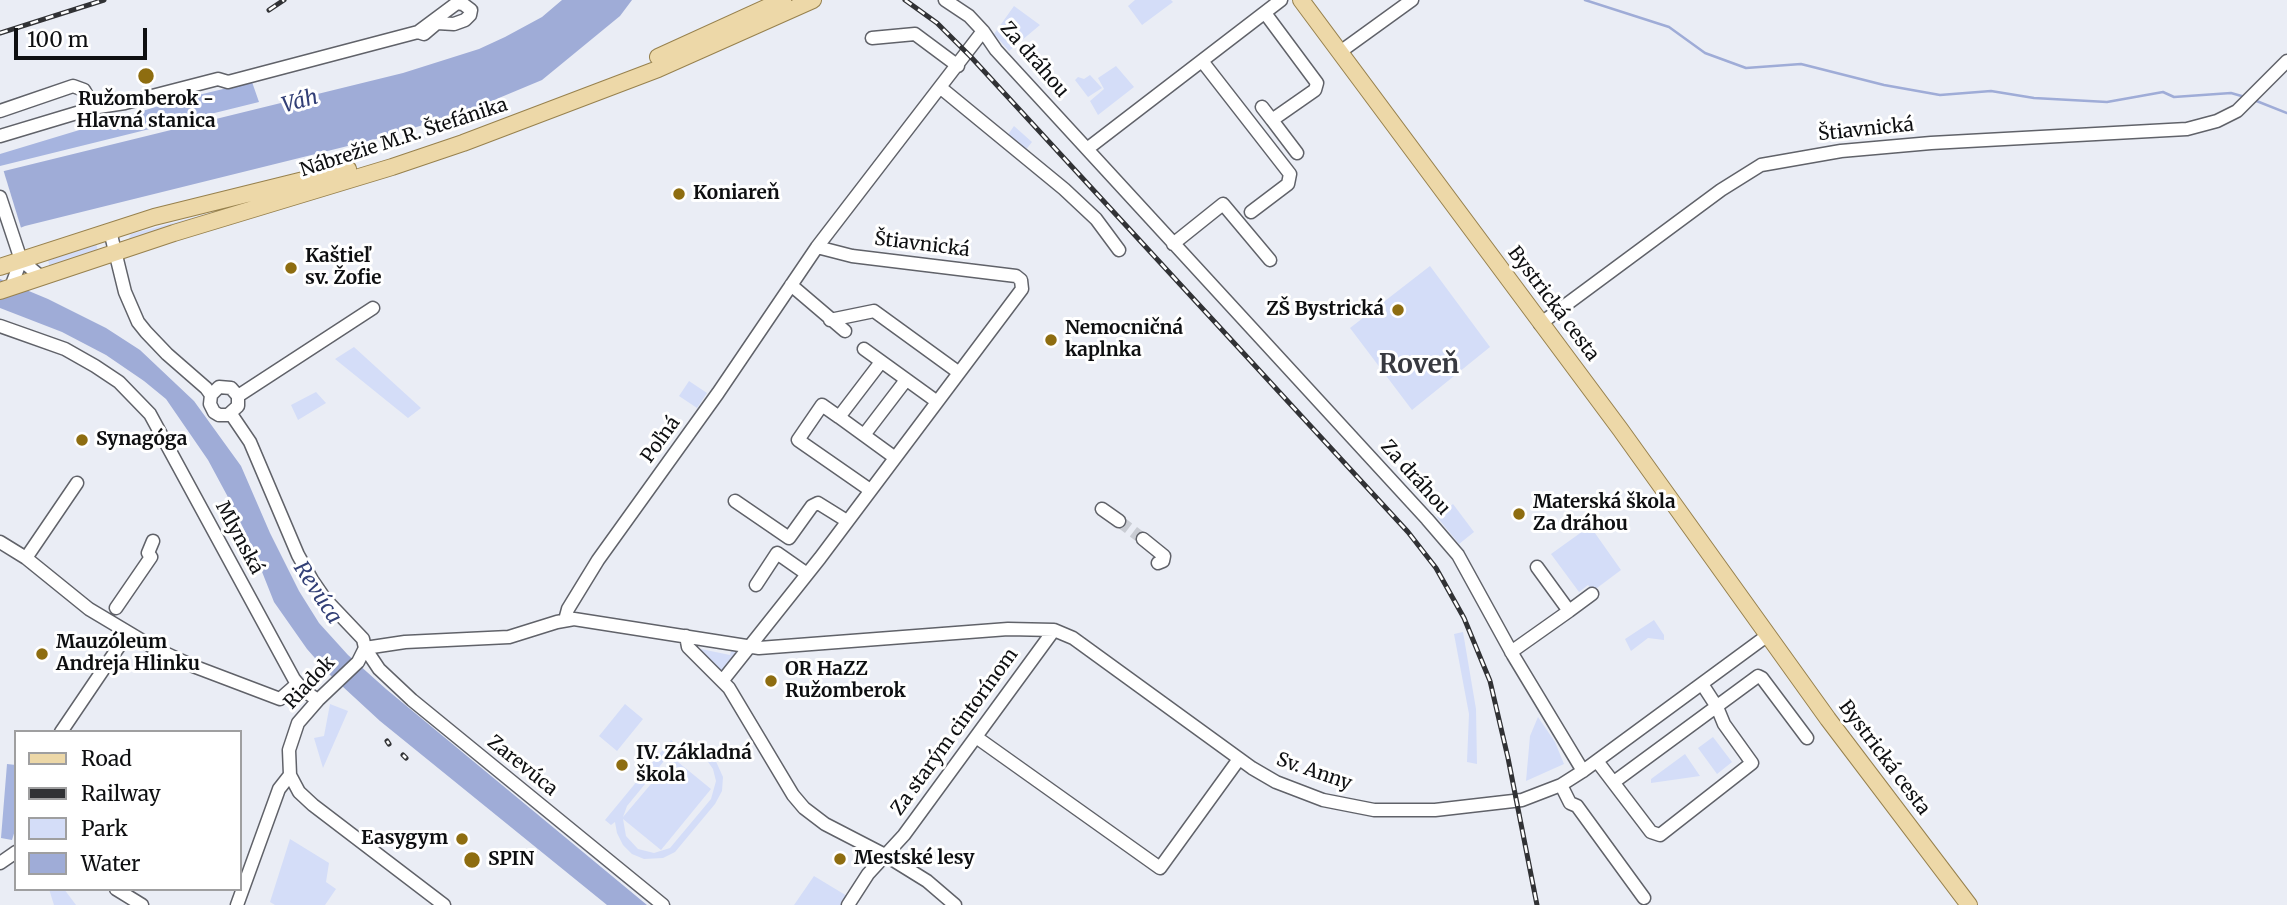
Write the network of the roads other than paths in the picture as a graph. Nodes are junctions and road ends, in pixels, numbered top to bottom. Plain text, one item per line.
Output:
1 (783, 0) edge
2 (813, 0) edge
3 (945, 0) edge
4 (1281, 0) edge
5 (1301, 0) edge
6 (1412, 0) edge
7 (1265, 13) junction
8 (983, 31) junction
9 (418, 32) dead end
10 (872, 38) dead end
11 (1340, 52) junction
12 (1202, 61) junction
13 (2285, 64) edge
14 (958, 66) junction
15 (941, 88) junction
16 (1262, 107) dead end
17 (85, 110) junction
18 (0, 111) edge
19 (1272, 120) junction
20 (0, 136) edge
21 (1087, 149) junction
22 (1297, 153) dead end
23 (0, 197) edge
24 (1253, 211) dead end
25 (110, 230) junction
26 (1173, 244) junction
27 (817, 247) junction
28 (1119, 250) dead end
29 (115, 253) junction
30 (22, 260) junction
31 (1270, 260) dead end
32 (0, 267) edge
33 (41, 277) junction
34 (791, 285) junction
35 (11, 286) edge
36 (373, 308) dead end
37 (830, 320) junction
38 (1540, 324) junction
39 (1, 327) edge
40 (845, 331) dead end
41 (864, 349) dead end
42 (881, 362) junction
43 (958, 372) junction
44 (906, 380) junction
45 (211, 395) junction
46 (238, 396) junction
47 (936, 401) junction
48 (231, 414) junction
49 (839, 416) junction
50 (864, 435) junction
51 (894, 457) junction
52 (77, 483) dead end
53 (870, 490) junction
54 (735, 501) dead end
55 (1102, 509) dead end
56 (847, 521) junction
57 (1119, 521) tunnel mouth
58 (1143, 539) tunnel mouth
59 (153, 541) dead end
60 (0, 542) edge
61 (26, 558) junction
62 (1158, 563) dead end
63 (1537, 567) dead end
64 (807, 574) junction
65 (756, 585) dead end
66 (1592, 594) dead end
67 (1569, 611) junction
68 (112, 614) junction
69 (565, 620) junction
70 (1054, 630) junction
71 (128, 633) junction
72 (1768, 635) junction
73 (686, 636) junction
74 (750, 646) junction
75 (365, 648) junction
76 (1511, 652) junction
77 (723, 680) junction
78 (297, 684) junction
79 (1702, 684) junction
80 (318, 700) junction
81 (1717, 707) junction
82 (62, 730) edge
83 (976, 737) junction
84 (1807, 738) dead end
85 (1239, 759) junction
86 (1597, 761) junction
87 (1583, 772) junction
88 (290, 775) junction
89 (1614, 782) junction
90 (1561, 785) junction
91 (885, 855) junction
92 (119, 891) edge
93 (1644, 898) dead end
94 (142, 905) edge
95 (237, 905) edge
96 (444, 905) edge
97 (663, 905) edge
98 (848, 905) edge
99 (955, 905) edge
100 (1969, 905) edge

1 - 25 main road, Nábrežie M.R. Štefánika
2 - 29 main road, Nábrežie M.R. Štefánika
3 - 8 street, Za dráhou
4 - 7 street
5 - 11 main road, Bystrická cesta
6 - 11 street
7 - 12 street
7 - 19 street
8 - 14 street, Poľná
8 - 21 street, Za dráhou
9 - 17 street
10 - 14 street
11 - 38 main road, Bystrická cesta
12 - 21 street
12 - 24 street
13 - 38 street, Štiavnická
14 - 15 street, Poľná
15 - 27 street, Poľná
15 - 28 street
16 - 19 street
17 - 18 street
17 - 20 street
19 - 22 street
21 - 26 street, Za dráhou
23 - 30 street
25 - 29 street, Zarevúca
25 - 30 main road, Nábrežie M.R. Štefánika
26 - 31 street
26 - 76 street, Za dráhou
27 - 34 street, Poľná
27 - 43 street, Štiavnická
29 - 33 main road, Nábrežie M.R. Štefánika
29 - 45 street, Zarevúca
30 - 32 main road, Nábrežie M.R. Štefánika
30 - 33 street
30 - 35 street
33 - 35 main road, Nábrežie M.R. Štefánika
34 - 37 street
34 - 69 street, Poľná
36 - 46 street
37 - 40 street
37 - 43 street
38 - 72 main road, Bystrická cesta
39 - 78 street, Mlynská
41 - 42 street
42 - 44 street
42 - 49 street
43 - 47 street
44 - 47 street
44 - 50 street
45 - 46 street
45 - 48 street, Zarevúca
46 - 48 street
47 - 51 street
48 - 75 street, Zarevúca
49 - 50 street
49 - 53 street
50 - 51 street
51 - 53 street
52 - 61 street
53 - 56 street
54 - 56 street
55 - 57 street
56 - 64 street
58 - 62 street
59 - 68 street
60 - 61 street
61 - 68 street
63 - 67 street
64 - 65 street
64 - 74 street
66 - 67 street
67 - 76 street
68 - 71 street
69 - 73 street
69 - 75 street
70 - 74 street
70 - 83 street, Za starým cintorínom
70 - 85 street, Sv. Anny
71 - 78 street
71 - 82 street
72 - 79 street
72 - 100 main road, Bystrická cesta
73 - 74 street
73 - 77 street
74 - 77 street
75 - 80 street, Riadok
75 - 97 street, Zarevúca
76 - 87 street, Za dráhou
77 - 91 street
78 - 80 street, Mlynská
79 - 81 street
79 - 86 street
80 - 88 street, Riadok
81 - 84 street
81 - 89 street
81 - 89 street
83 - 85 street
83 - 91 street, Za starým cintorínom
85 - 90 street, Sv. Anny
86 - 87 street
86 - 89 street
87 - 90 street
88 - 95 street, Riadok
88 - 96 street
90 - 93 street
91 - 98 street, Za starým cintorínom
91 - 99 street
92 - 94 street

